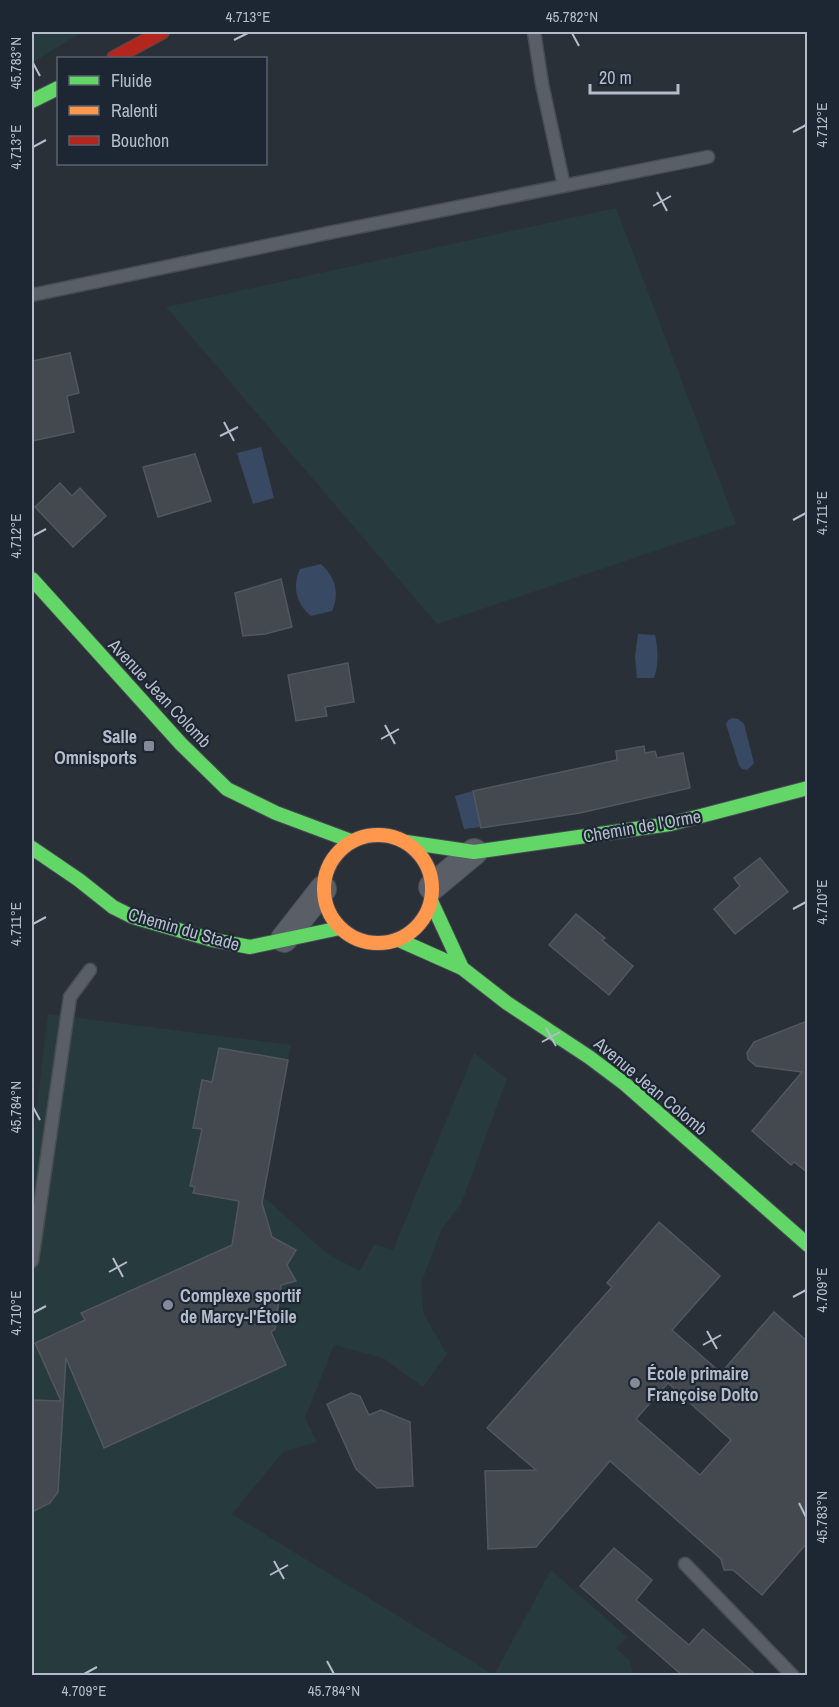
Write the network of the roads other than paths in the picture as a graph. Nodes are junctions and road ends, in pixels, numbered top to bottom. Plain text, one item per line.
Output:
1 (162, 32) edge
2 (534, 32) edge
3 (116, 57) edge
4 (57, 88) edge
5 (32, 101) edge
6 (708, 158) dead end
7 (564, 186) junction
8 (32, 295) edge
9 (32, 579) edge
10 (807, 788) edge
11 (276, 813) junction
12 (291, 831) dead end
13 (351, 841) junction
14 (406, 842) junction
15 (32, 848) edge
16 (474, 852) junction
17 (323, 875) junction
18 (432, 894) junction
19 (340, 928) junction
20 (284, 939) junction
21 (399, 940) junction
22 (462, 968) junction
23 (90, 970) dead end
24 (807, 1245) edge
25 (32, 1261) edge
26 (685, 1564) dead end
27 (793, 1676) edge

1 - 3 street
2 - 7 lane
4 - 5 street
6 - 7 lane
7 - 8 lane
9 - 11 street, Avenue Jean Colomb
10 - 16 street, Chemin de l'Orme
11 - 12 street, Avenue Jean Colomb
11 - 13 street, Avenue Jean Colomb
13 - 14 street
13 - 17 street
14 - 16 street, Chemin de l'Orme
14 - 18 street
15 - 20 street, Chemin du Stade
16 - 18 street
17 - 19 street
17 - 20 street
18 - 21 street
18 - 22 street, Avenue Jean Colomb
19 - 20 street, Chemin du Stade
19 - 21 street
21 - 22 street, Avenue Jean Colomb
22 - 24 street, Avenue Jean Colomb
23 - 25 lane
26 - 27 lane

